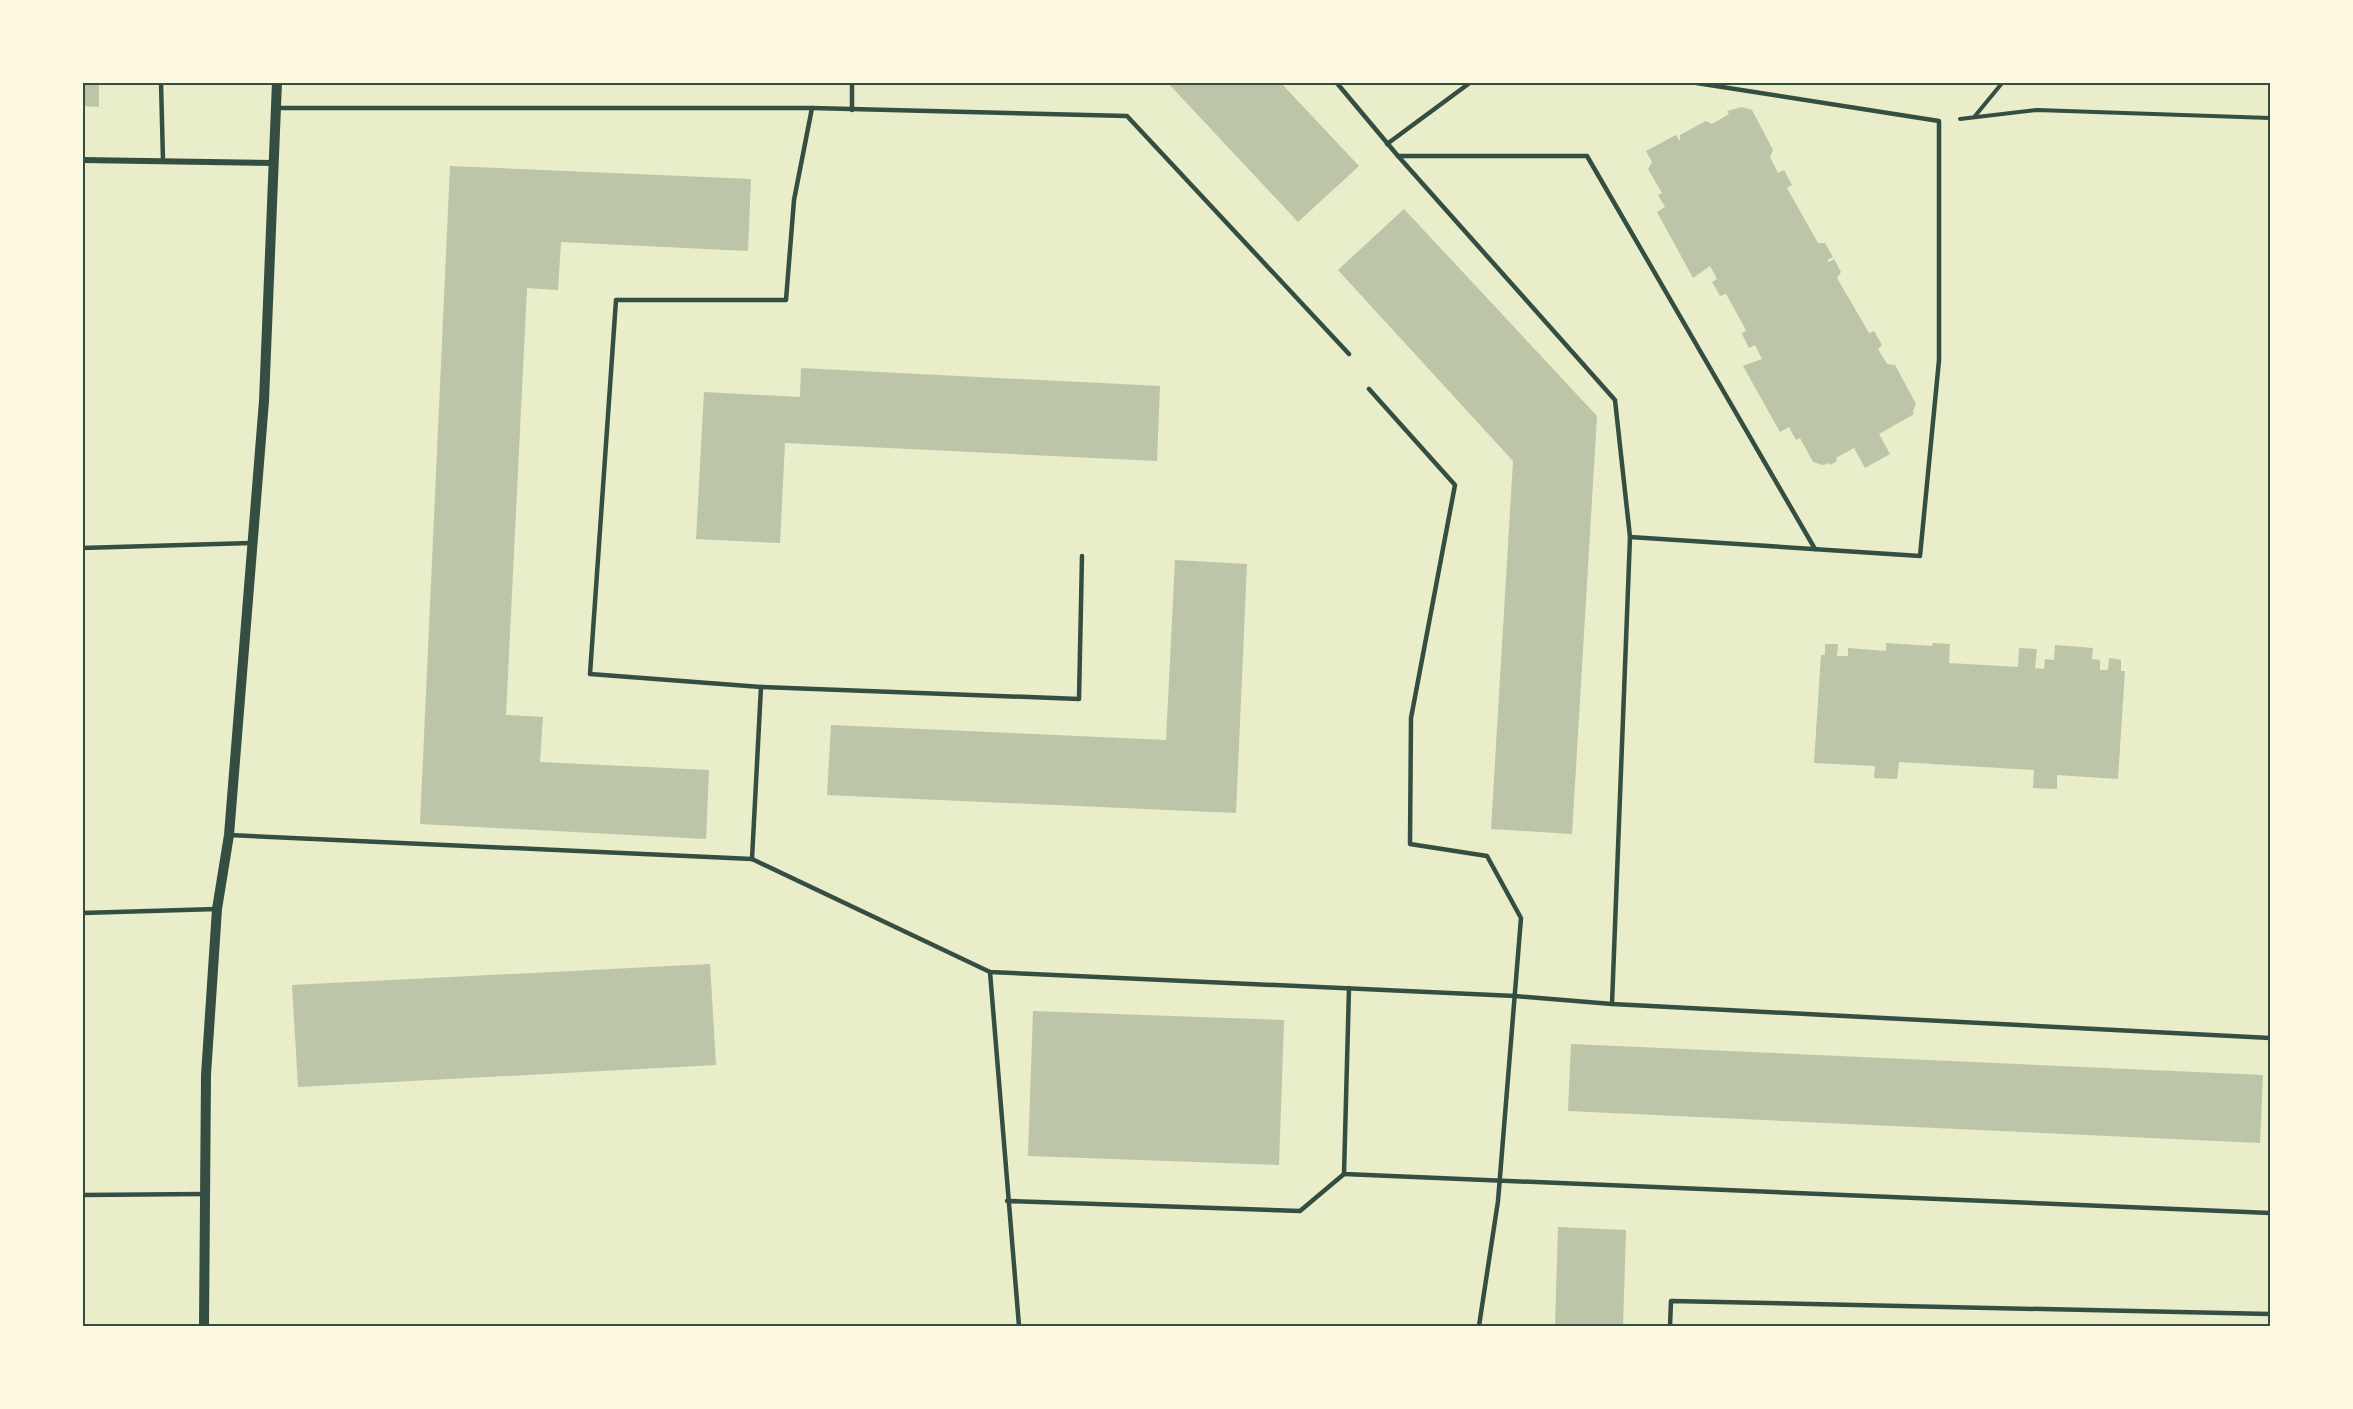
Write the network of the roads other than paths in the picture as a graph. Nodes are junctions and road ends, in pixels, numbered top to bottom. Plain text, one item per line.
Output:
1 (161, 82) edge
2 (277, 82) edge
3 (852, 82) edge
4 (1336, 82) edge
5 (1472, 82) edge
6 (1690, 82) edge
7 (277, 108) junction
8 (812, 108) junction
9 (852, 110) junction
10 (1387, 144) junction
11 (1398, 156) junction
12 (82, 160) edge
13 (163, 161) junction
14 (275, 163) junction
15 (1349, 354) dead end
16 (1369, 389) dead end
17 (1630, 537) junction
18 (251, 543) junction
19 (82, 548) edge
20 (1815, 549) junction
21 (1082, 556) dead end
22 (761, 687) junction
23 (229, 835) junction
24 (752, 859) junction
25 (217, 909) junction
26 (82, 913) edge
27 (990, 972) junction
28 (1349, 988) junction
29 (1515, 996) junction
30 (1612, 1004) junction
31 (2271, 1038) edge
32 (1344, 1174) junction
33 (1500, 1181) junction
34 (204, 1194) junction
35 (82, 1195) edge
36 (1007, 1201) junction
37 (2271, 1213) edge
38 (2271, 1314) edge
39 (204, 1326) edge
40 (1018, 1326) edge
41 (1479, 1326) edge
42 (1670, 1326) edge

1 - 13 lane
2 - 7 street
3 - 9 lane
4 - 10 lane
5 - 10 lane
6 - 20 lane
7 - 8 lane
7 - 14 street
8 - 9 lane
8 - 22 lane
9 - 15 lane
10 - 11 lane
11 - 17 lane
11 - 20 lane
12 - 13 street
13 - 14 street
14 - 18 street
16 - 29 lane
17 - 20 lane
17 - 30 lane
18 - 19 lane
18 - 23 street
21 - 22 lane
22 - 24 lane
23 - 24 lane
23 - 25 street
24 - 27 lane
25 - 26 lane
25 - 34 street
27 - 28 lane
27 - 36 lane
28 - 29 lane
28 - 32 lane
29 - 30 lane
29 - 33 lane
30 - 31 lane
32 - 33 lane
32 - 36 lane
33 - 37 lane
33 - 41 lane
34 - 35 lane
34 - 39 street
36 - 40 lane
38 - 42 lane

